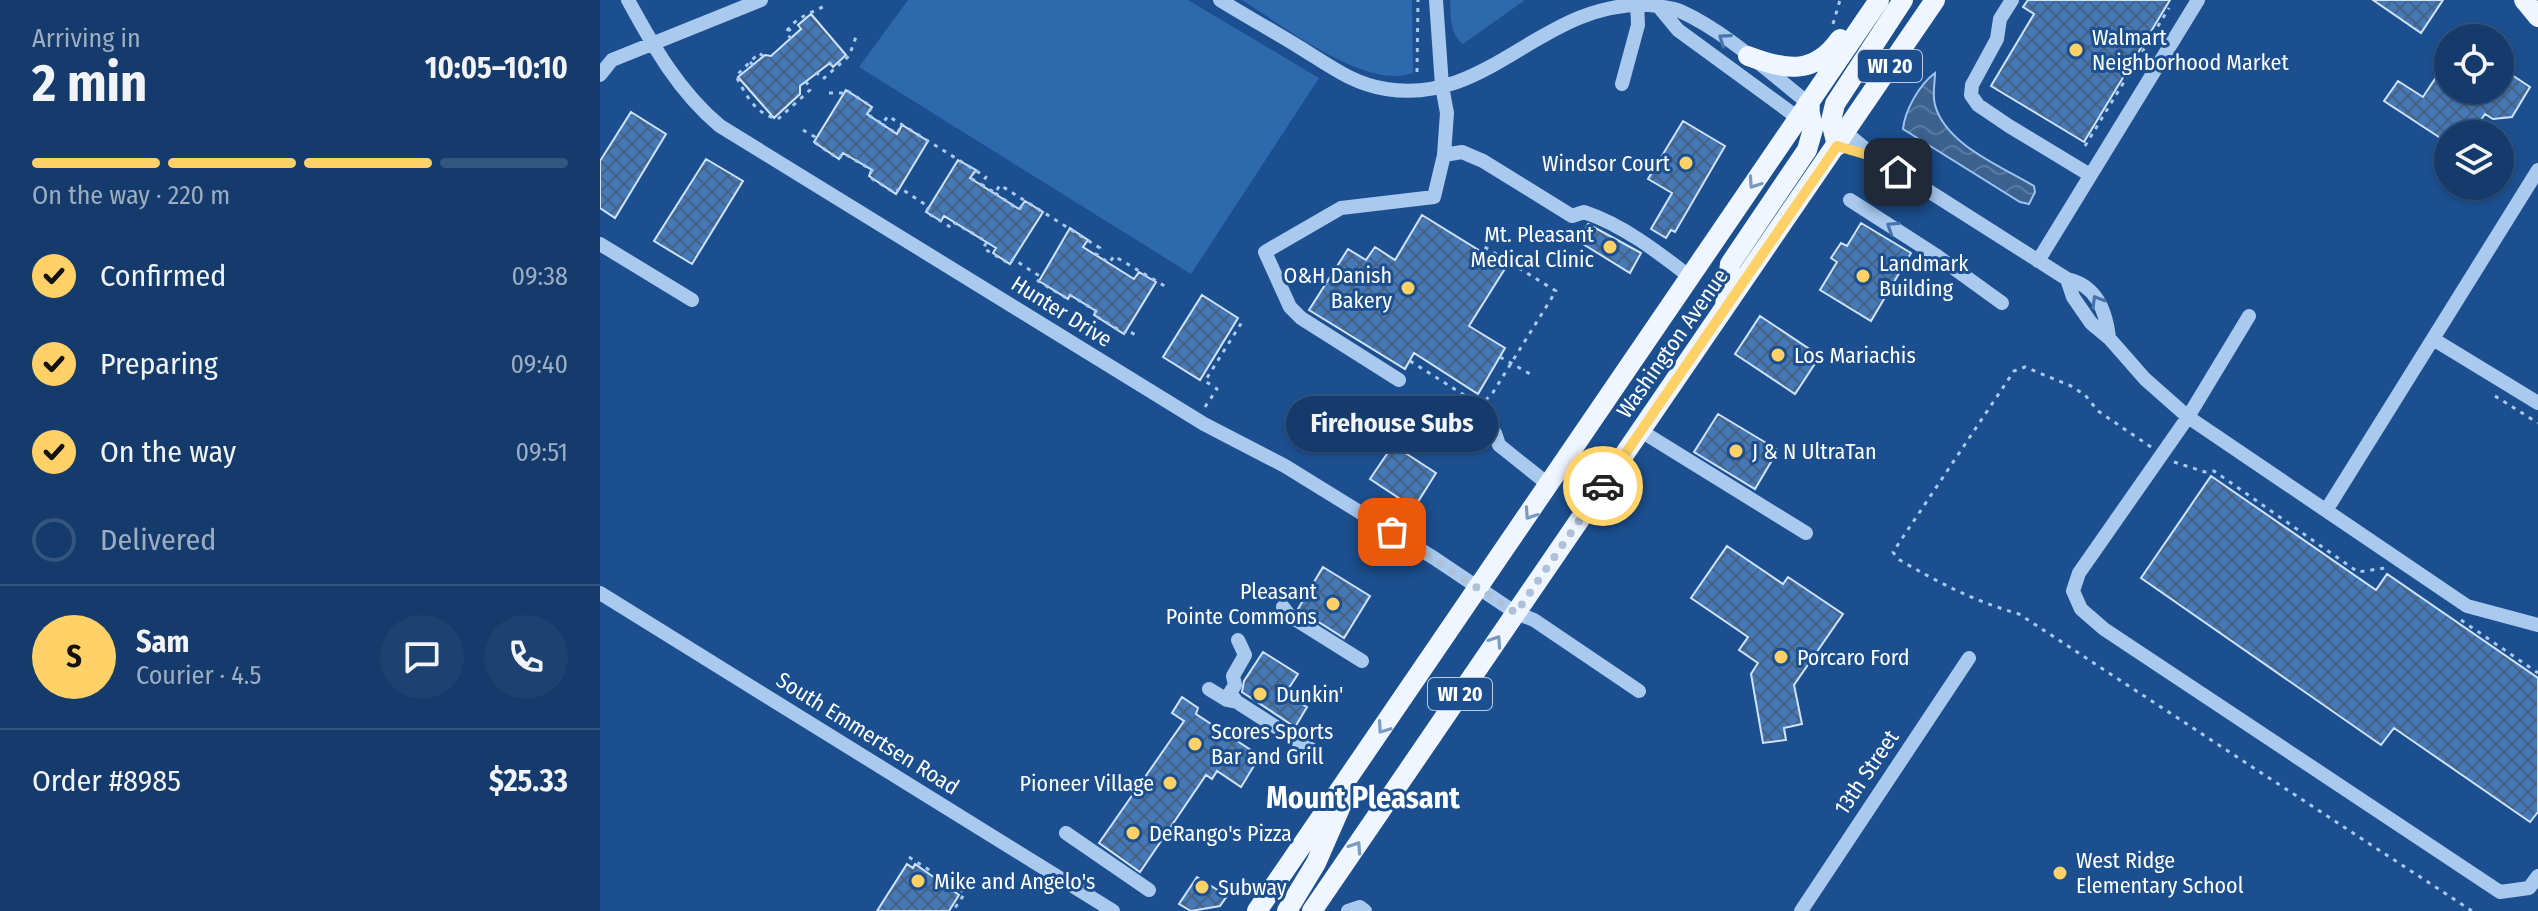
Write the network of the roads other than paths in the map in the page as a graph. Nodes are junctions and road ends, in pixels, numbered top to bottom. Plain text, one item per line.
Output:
1 (628, 0) edge
2 (761, 0) edge
3 (1220, 0) edge
4 (1436, 0) edge
5 (1867, 0) edge
6 (1879, 0) edge
7 (1903, 0) edge
8 (1935, 0) edge
9 (2012, 0) edge
10 (2198, 0) edge
11 (2524, 0) edge
12 (1636, 1) edge
13 (1659, 7) junction
14 (2538, 17) edge
15 (651, 43) junction
16 (1748, 56) junction
17 (600, 75) edge
18 (1622, 84) dead end
19 (1442, 86) junction
20 (1822, 125) junction
21 (1444, 155) junction
22 (2538, 170) edge
23 (2090, 175) junction
24 (1850, 200) dead end
25 (600, 244) edge
26 (2038, 261) junction
27 (1690, 277) junction
28 (692, 300) dead end
29 (2002, 303) dead end
30 (1724, 307) junction
31 (2249, 316) dead end
32 (2433, 339) junction
33 (1399, 380) dead end
34 (2538, 403) edge
35 (2188, 417) junction
36 (1641, 431) junction
37 (1495, 433) dead end
38 (1549, 485) junction
39 (2327, 509) junction
40 (1806, 533) dead end
41 (1479, 588) junction
42 (600, 593) edge
43 (1283, 607) dead end
44 (1516, 613) junction
45 (2538, 625) edge
46 (1238, 640) dead end
47 (1969, 658) dead end
48 (1362, 661) dead end
49 (1209, 689) dead end
50 (1639, 691) dead end
51 (1237, 702) junction
52 (1312, 750) dead end
53 (1357, 766) junction
54 (1066, 833) dead end
55 (2538, 876) edge
56 (1149, 890) dead end
57 (1321, 908) edge
58 (1113, 911) edge
59 (1257, 911) edge
60 (1287, 911) edge
61 (1348, 911) edge
62 (1365, 911) edge
63 (1801, 911) edge

1 - 15 street, Hunter Drive
2 - 15 street
3 - 19 street
4 - 19 street
5 - 16 main road
6 - 20 main road, Washington Avenue / WI 20
7 - 20 main road
8 - 20 main road, Washington Avenue / WI 20
9 - 23 street
10 - 23 street
11 - 14 main road
12 - 13 street
12 - 18 street
12 - 19 street
16 -> 13 street
13 - 20 street
15 - 17 street
15 - 41 street, Hunter Drive
16 - 20 street
19 - 21 street
20 - 26 street
20 -> 27 main road, Washington Avenue / WI 20
20 - 30 main road, Washington Avenue / WI 20
20 - 30 main road
21 - 27 street
21 - 33 street
22 - 32 street
23 - 26 street
29 -> 24 street
25 - 28 street
26 - 35 street
27 - 38 main road, Washington Avenue / WI 20
30 - 36 main road, Washington Avenue / WI 20
31 - 35 street
32 - 34 street
32 - 39 street
35 - 39 street
35 - 55 street
36 - 40 street
36 - 44 main road, Washington Avenue / WI 20
37 - 38 street
38 -> 41 main road, Washington Avenue / WI 20
39 - 45 street
41 - 44 street, Hunter Drive
41 -> 53 main road, Washington Avenue / WI 20
42 - 58 street, South Emmertsen Road
43 - 48 street
44 - 50 street, Hunter Drive
57 -> 44 main road, Washington Avenue / WI 20
46 - 51 street
47 - 63 street, 13th Street
49 - 51 street
51 - 52 street
53 - 59 main road, Washington Avenue / WI 20
53 - 60 main road
54 - 56 street
61 - 62 street

